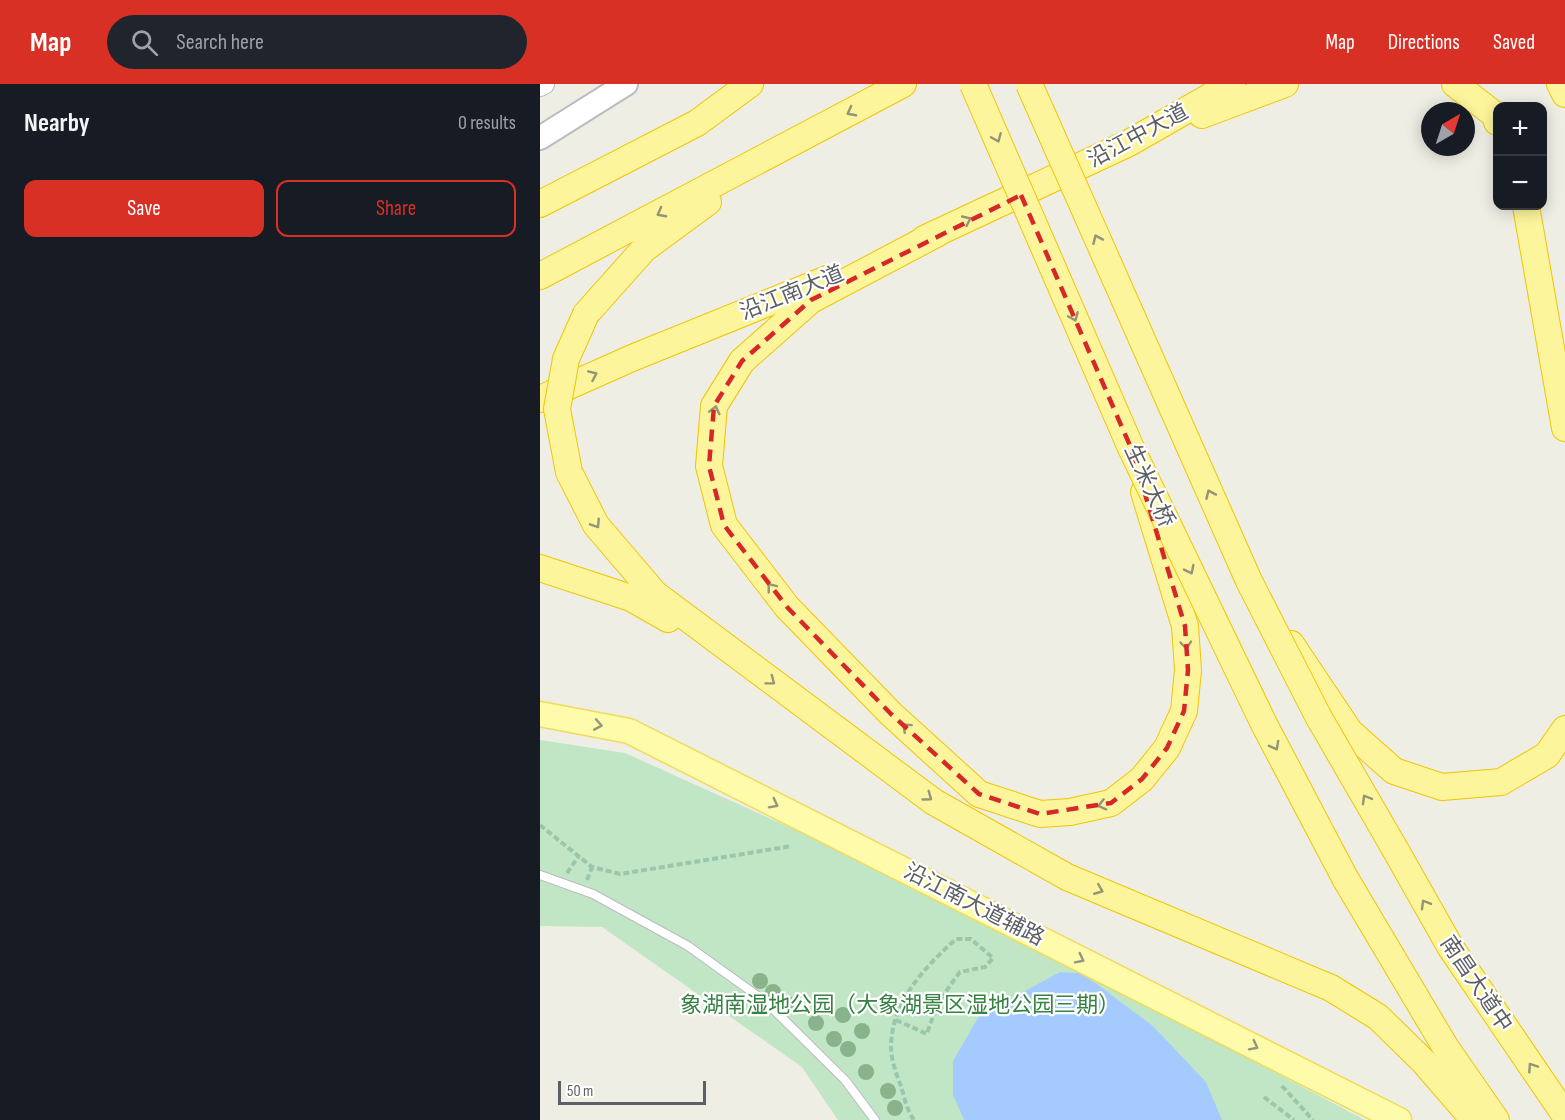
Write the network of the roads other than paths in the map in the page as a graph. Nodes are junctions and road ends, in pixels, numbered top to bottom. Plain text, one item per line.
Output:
1 (626, 84) edge
2 (750, 84) edge
3 (903, 84) edge
4 (973, 84) edge
5 (1029, 84) edge
6 (1232, 84) edge
7 (1285, 84) edge
8 (1455, 84) edge
9 (1560, 84) edge
10 (1565, 94) edge
11 (1493, 113) edge
12 (540, 138) edge
13 (1129, 143) junction
14 (771, 155) junction
15 (1043, 184) joint
16 (540, 204) edge
17 (1527, 210) edge
18 (938, 234) junction
19 (540, 276) edge
20 (540, 399) edge
21 (1565, 428) edge
22 (1131, 448) junction
23 (540, 568) edge
24 (1249, 581) junction
25 (748, 664) junction
26 (540, 714) edge
27 (1565, 729) edge
28 (540, 875) edge
29 (1565, 1115) edge
30 (875, 1120) edge
31 (1399, 1120) edge
32 (1474, 1120) edge
33 (1496, 1120) edge

1 - 12 main road
2 - 16 highway
3 -> 14 highway
4 -> 22 highway, 生米大桥, bridge
24 -> 5 highway, bridge
6 - 13 highway, 沿江中大道
7 - 13 highway
8 - 11 highway
9 - 10 highway
13 - 15 highway, 沿江中大道
14 -> 19 highway
14 -> 25 highway, bridge
18 -> 15 highway, 沿江南大道
17 - 21 highway
20 -> 18 highway, 沿江南大道
22 -> 18 highway, bridge
22 -> 33 highway, 生米大桥, bridge
23 - 25 highway
24 - 27 highway, bridge
29 -> 24 highway, 南昌大道中, bridge
25 -> 32 highway
26 -> 31 main road, 沿江南大道辅路
28 - 30 lane

